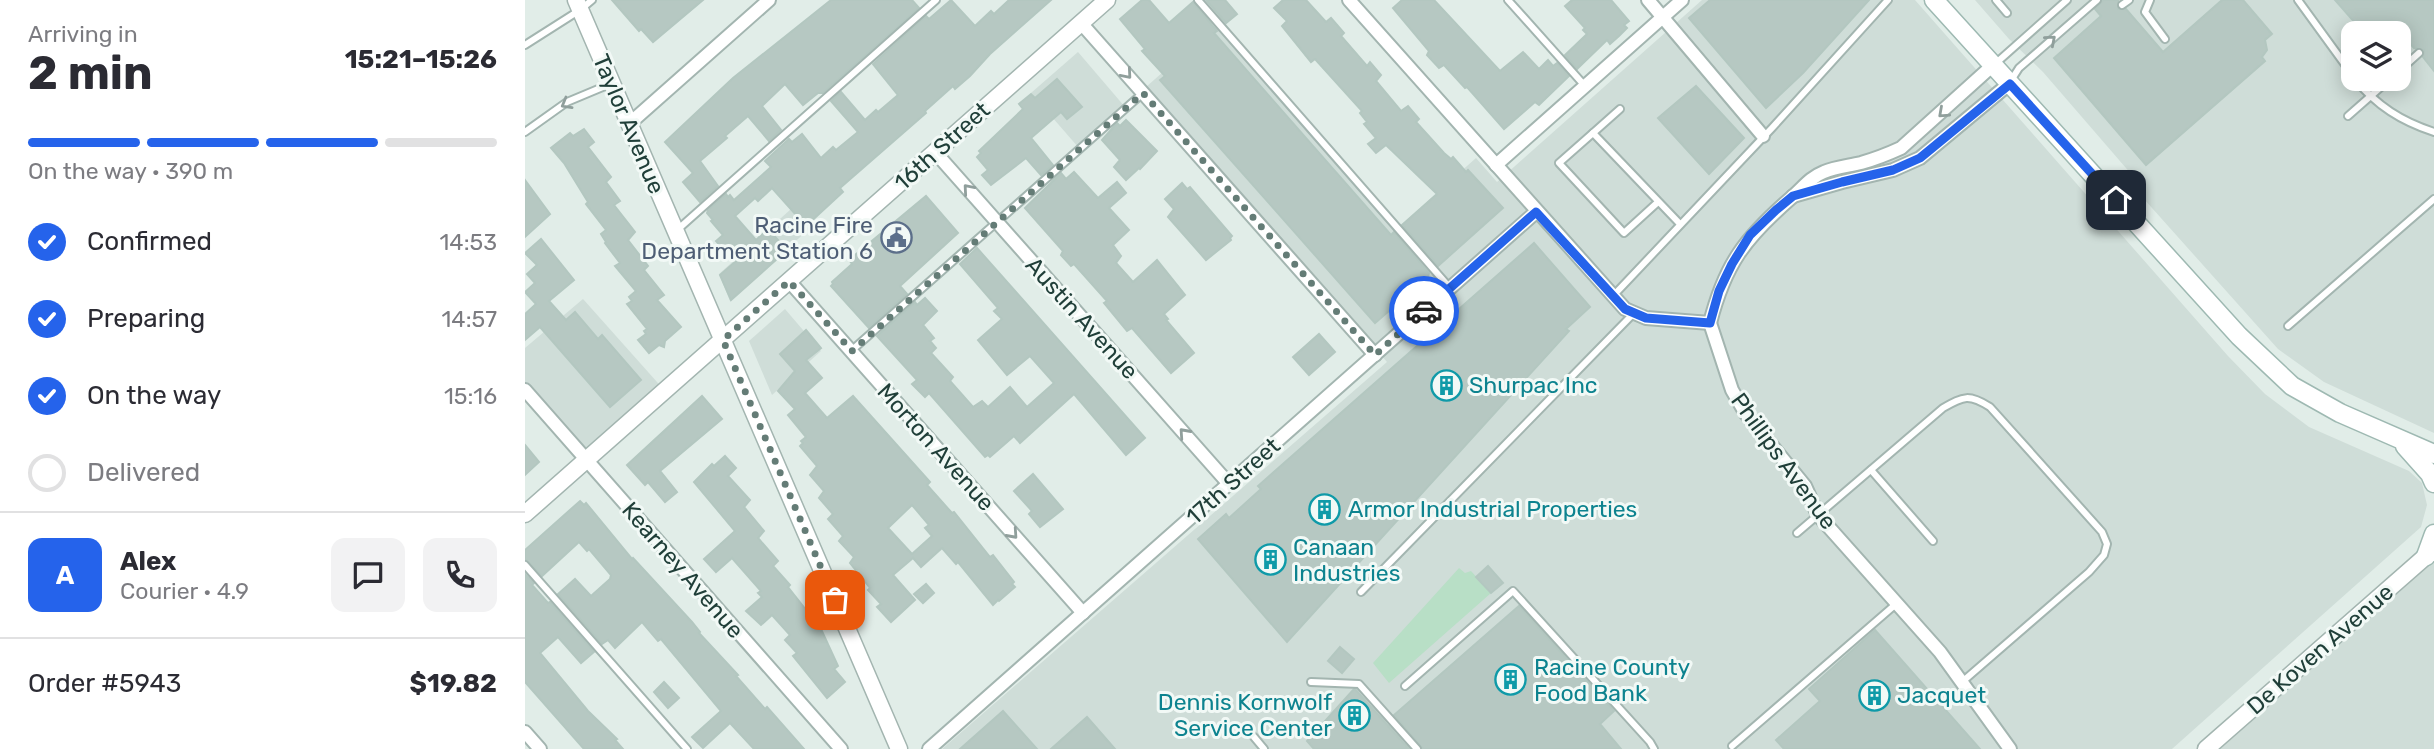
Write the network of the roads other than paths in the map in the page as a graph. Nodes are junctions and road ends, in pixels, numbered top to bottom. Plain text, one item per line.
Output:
1 (769, 0) edge
2 (936, 0) edge
3 (1107, 0) edge
4 (1198, 0) edge
5 (1349, 0) edge
6 (1508, 0) edge
7 (1648, 0) edge
8 (1682, 0) edge
9 (1888, 0) edge
10 (1934, 0) edge
11 (1996, 0) edge
12 (2067, 0) edge
13 (2097, 0) edge
14 (2129, 0) edge
15 (2150, 0) edge
16 (2298, 0) edge
17 (582, 3) edge
18 (2123, 5) dead end
19 (2007, 13) dead end
20 (1663, 17) junction
21 (1081, 23) junction
22 (2165, 39) dead end
23 (525, 45) edge
24 (2419, 53) dead end
25 (2341, 59) edge
26 (2411, 60) edge
27 (1992, 66) junction
28 (612, 83) junction
29 (2010, 84) junction
30 (1585, 86) junction
31 (2366, 91) edge
32 (2376, 91) edge
33 (1143, 93) junction
34 (2370, 96) junction
35 (1620, 109) dead end
36 (2349, 116) dead end
37 (629, 124) junction
38 (525, 132) edge
39 (2434, 132) edge
40 (1593, 133) junction
41 (1763, 136) junction
42 (935, 152) junction
43 (1496, 166) junction
44 (1793, 196) junction
45 (2434, 199) edge
46 (1658, 202) junction
47 (1536, 212) junction
48 (997, 222) junction
49 (1679, 224) junction
50 (676, 231) junction
51 (789, 281) junction
52 (1450, 288) junction
53 (1613, 296) junction
54 (1633, 314) junction
55 (1710, 323) junction
56 (2288, 326) dead end
57 (723, 340) junction
58 (852, 351) junction
59 (1375, 355) junction
60 (525, 390) edge
61 (2391, 435) junction
62 (2434, 454) edge
63 (586, 460) junction
64 (1871, 470) junction
65 (2434, 483) edge
66 (1229, 484) junction
67 (525, 514) edge
68 (1818, 515) junction
69 (1797, 533) dead end
70 (2434, 534) edge
71 (1933, 541) dead end
72 (2431, 557) edge
73 (525, 565) edge
74 (1361, 592) dead end
75 (1898, 603) junction
76 (1083, 614) junction
77 (1311, 682) dead end
78 (1962, 682) junction
79 (1405, 686) dead end
80 (525, 732) edge
81 (1254, 737) dead end
82 (1733, 746) dead end
83 (540, 749) edge
84 (687, 749) edge
85 (841, 749) edge
86 (899, 749) edge
87 (929, 749) edge
88 (1264, 749) edge
89 (1417, 749) edge
90 (1654, 749) edge
91 (2010, 749) edge
92 (2206, 749) edge

1 - 37 street
2 - 50 lane
3 - 21 street, 16th Street
4 - 52 lane
5 - 43 street
6 - 30 lane
7 - 20 street
8 - 20 street
9 - 41 lane
10 - 27 main road
11 - 19 lane
12 - 27 lane
29 -> 13 lane
14 - 18 lane
15 - 22 lane
16 - 25 lane
17 - 23 lane
17 - 28 street, Taylor Avenue
20 - 30 street
20 - 41 street
21 -> 33 street
21 - 42 street, 16th Street
24 - 26 lane
27 - 29 main road
27 -> 44 street
28 - 37 street, Taylor Avenue
28 -> 38 lane
29 - 44 street
29 - 61 main road
30 - 43 street
31 - 34 lane
32 - 34 lane
33 - 48 lane
33 - 59 street
34 - 36 lane
34 - 39 lane
35 - 40 lane
37 - 50 street, Taylor Avenue
40 - 46 lane
40 - 46 lane
41 - 49 lane
48 -> 42 street, Austin Avenue
42 - 51 street, 16th Street
43 - 47 street
44 - 55 street
45 - 56 lane
46 - 49 lane
47 - 52 street, 17th Street
47 - 53 street
48 - 58 lane
66 -> 48 street, Austin Avenue
49 - 53 lane
50 - 57 street, Taylor Avenue
51 - 57 street, 16th Street
51 - 58 street, Morton Avenue
52 - 59 street, 17th Street
53 - 54 street
54 - 55 street
54 - 74 lane
55 - 68 street, Phillips Avenue
57 - 63 street, 16th Street
57 - 86 street, Taylor Avenue
58 -> 76 street, Morton Avenue
59 - 66 street, 17th Street
60 - 63 street, Kearney Avenue
61 - 62 main road
61 - 65 main road
63 - 67 street, 16th Street
63 - 85 street, Kearney Avenue
64 - 68 lane
64 - 71 lane
64 - 78 lane
66 - 76 street, 17th Street
68 - 69 lane
68 - 75 street, Phillips Avenue
70 - 72 main road
72 - 92 street, De Koven Avenue
73 - 84 lane
75 - 78 street, Phillips Avenue
75 - 82 lane
76 - 87 street, 17th Street
77 - 89 lane
78 - 91 street, Phillips Avenue
79 - 90 lane
80 - 83 street
81 - 88 lane

